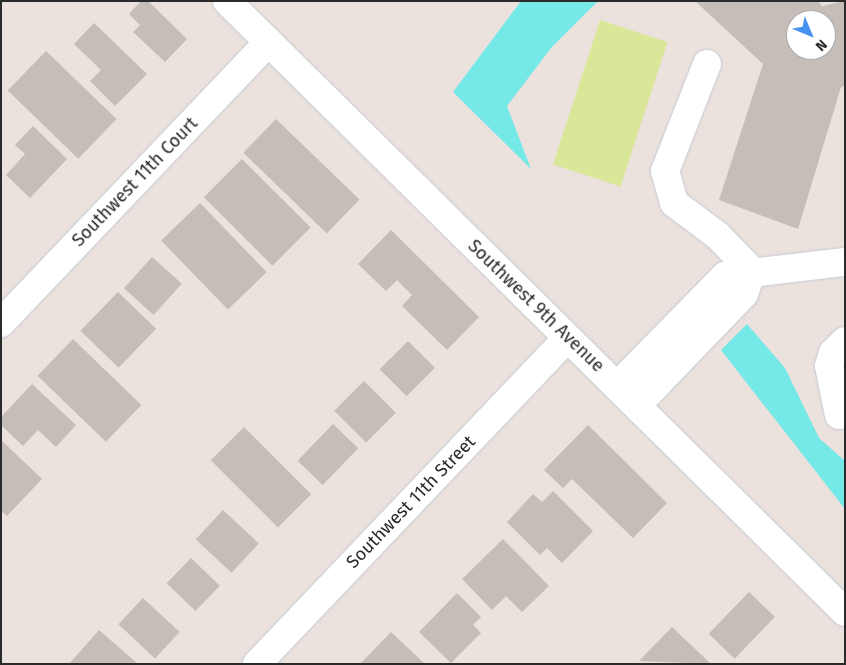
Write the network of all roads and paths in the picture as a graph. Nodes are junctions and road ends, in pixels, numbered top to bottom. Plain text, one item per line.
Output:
1 (227, 1) edge
2 (269, 42) junction
3 (707, 64) dead end
4 (845, 262) edge
5 (752, 270) junction
6 (1, 323) edge
7 (566, 339) junction
8 (845, 341) edge
9 (618, 385) junction
10 (638, 404) junction
11 (839, 414) dead end
12 (845, 612) edge
13 (257, 664) edge

1 - 2 street, Southwest 9th Avenue
2 - 6 street, Southwest 11th Court
2 - 7 street, Southwest 9th Avenue
3 - 5 street
4 - 5 street
5 - 9 street
5 - 10 street
7 - 9 street, Southwest 9th Avenue
7 - 13 street, Southwest 11th Street
8 - 11 street
9 - 10 street, Southwest 9th Avenue
10 - 12 street, Southwest 9th Avenue

